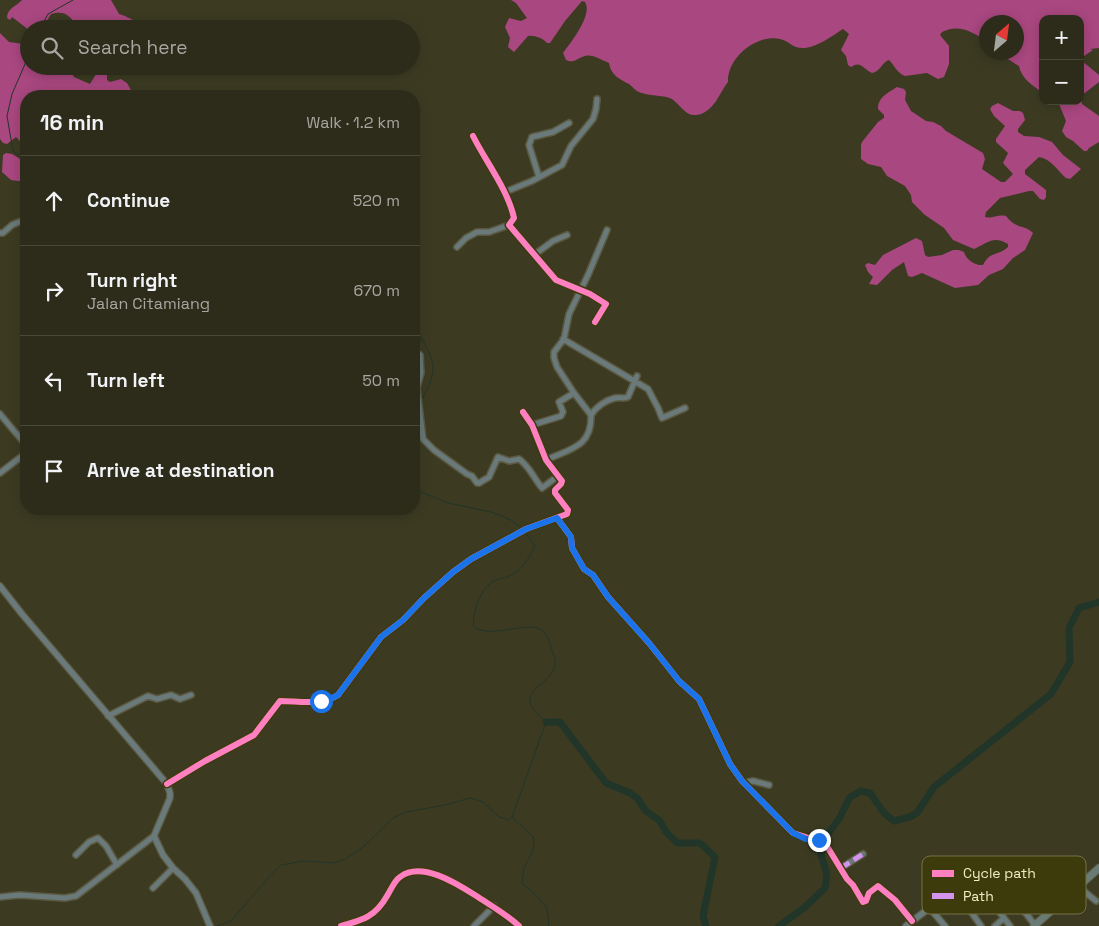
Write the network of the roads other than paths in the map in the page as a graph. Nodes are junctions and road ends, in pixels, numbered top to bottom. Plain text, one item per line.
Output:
1 (598, 99) dead end
2 (569, 123) dead end
3 (473, 136) dead end
4 (539, 177) junction
5 (505, 192) junction
6 (20, 222) edge
7 (509, 225) junction
8 (607, 230) dead end
9 (0, 233) edge
10 (567, 235) dead end
11 (457, 246) dead end
12 (534, 255) junction
13 (581, 290) junction
14 (594, 322) dead end
15 (563, 339) junction
16 (420, 355) edge
17 (420, 370) edge
18 (636, 378) junction
19 (574, 393) junction
20 (685, 408) dead end
21 (523, 412) dead end
22 (0, 414) edge
23 (420, 414) edge
24 (591, 415) junction
25 (532, 425) junction
26 (20, 438) edge
27 (20, 458) edge
28 (546, 460) junction
29 (0, 473) edge
30 (558, 476) junction
31 (557, 518) junction
32 (0, 586) edge
33 (191, 695) dead end
34 (108, 716) junction
35 (743, 783) junction
36 (167, 784) junction
37 (769, 785) dead end
38 (154, 836) junction
39 (863, 854) dead end
40 (76, 855) dead end
41 (117, 865) junction
42 (173, 868) junction
43 (841, 868) junction
44 (1099, 868) edge
45 (1086, 880) edge
46 (153, 888) dead end
47 (1086, 892) edge
48 (0, 898) edge
49 (1096, 901) dead end
50 (494, 906) junction
51 (922, 913) edge
52 (934, 914) edge
53 (973, 914) edge
54 (1001, 914) edge
55 (1029, 914) edge
56 (1050, 914) edge
57 (1004, 918) junction
58 (912, 921) junction
59 (1038, 925) edge
60 (210, 926) edge
61 (341, 926) edge
62 (474, 926) edge
63 (519, 926) edge
64 (906, 926) edge
65 (945, 926) edge
66 (981, 926) edge
67 (995, 926) edge
68 (1010, 926) edge

1 - 4 street
2 - 4 street
3 - 5 street
4 - 5 street
5 - 7 street
6 - 9 street
7 - 11 street
7 - 12 street
8 - 13 street
10 - 12 street
12 - 13 street
13 - 14 street
13 - 15 street
15 - 18 street
15 - 19 street
16 - 17 street
18 - 20 street
18 - 24 street
19 - 24 street
19 - 25 street
21 - 25 street
22 - 26 street
23 - 30 street
24 - 28 street
25 - 28 street
27 - 29 street
28 - 30 street
30 - 31 street
31 - 35 street
31 - 36 street
32 - 34 street
33 - 34 street
34 - 36 street
35 - 37 street
35 - 43 street
36 - 38 street
38 - 41 street
38 - 42 street
39 - 43 street
40 - 41 street
41 - 48 street
42 - 46 street
42 - 60 street
43 - 58 street
44 - 45 main road
47 - 49 street
50 - 61 street
50 - 62 street
50 - 63 street
51 - 58 street
52 - 65 street
53 - 66 street
54 - 57 street
55 - 59 street
56 - 59 main road
57 - 67 street
57 - 68 street
58 - 64 street

